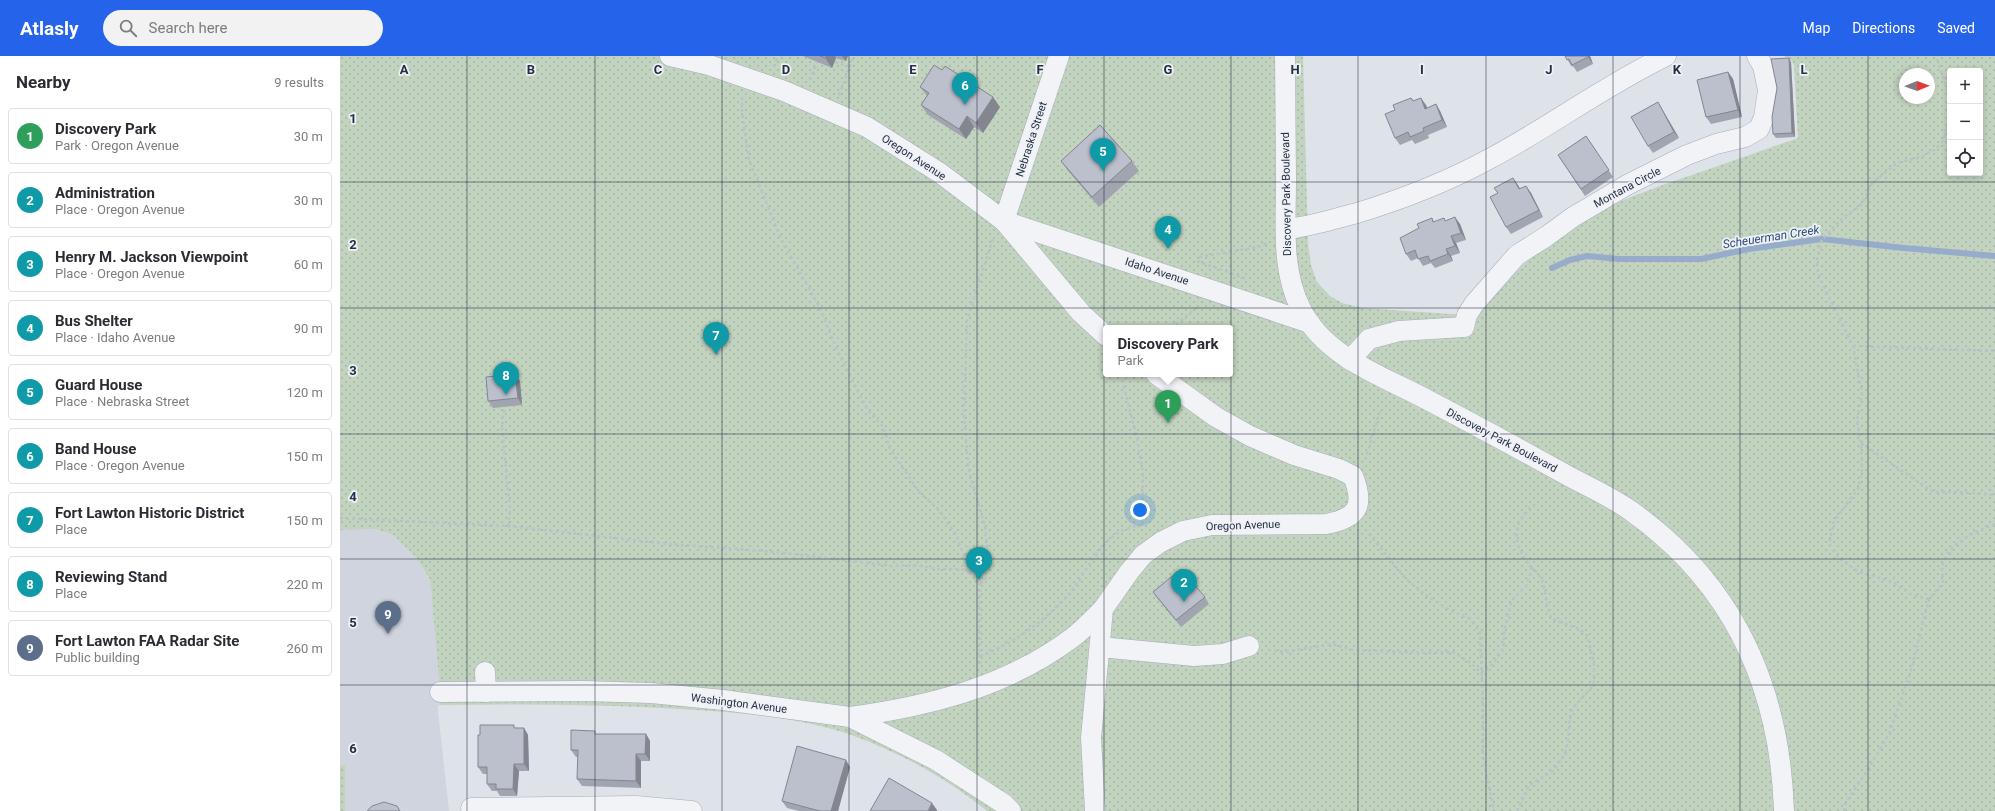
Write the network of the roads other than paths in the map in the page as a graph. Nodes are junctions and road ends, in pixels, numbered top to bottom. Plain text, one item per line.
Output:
1 (670, 56) edge
2 (1059, 56) edge
3 (1285, 56) edge
4 (1666, 56) edge
5 (1757, 56) edge
6 (1004, 221) junction
7 (1279, 235) junction
8 (1310, 323) junction
9 (1103, 333) edge
10 (1350, 360) junction
11 (1160, 377) edge
12 (1103, 609) junction
13 (1249, 646) road end
14 (1100, 647) junction
15 (485, 672) dead end
16 (440, 692) dead end
17 (486, 692) junction
18 (850, 717) junction
19 (471, 808) dead end
20 (536, 809) edge
21 (692, 811) edge
22 (1011, 811) edge
23 (1095, 811) edge
24 (1784, 811) edge

1 - 6 street, Oregon Avenue
2 - 6 street, Nebraska Street
3 - 7 street, Discovery Park Boulevard
4 - 7 street
5 - 10 street, Montana Circle
6 - 8 street, Idaho Avenue
6 - 9 street, Oregon Avenue
7 - 8 street, Discovery Park Boulevard
8 - 10 street, Discovery Park Boulevard
10 - 24 street, Discovery Park Boulevard
11 - 12 street, Oregon Avenue
12 - 14 street
12 - 18 street, Oregon Avenue
13 - 14 street
14 - 23 street
15 - 17 street
16 - 17 street, Washington Avenue
17 - 18 street, Washington Avenue
18 - 22 street, Washington Avenue
19 - 20 street
20 - 21 street

